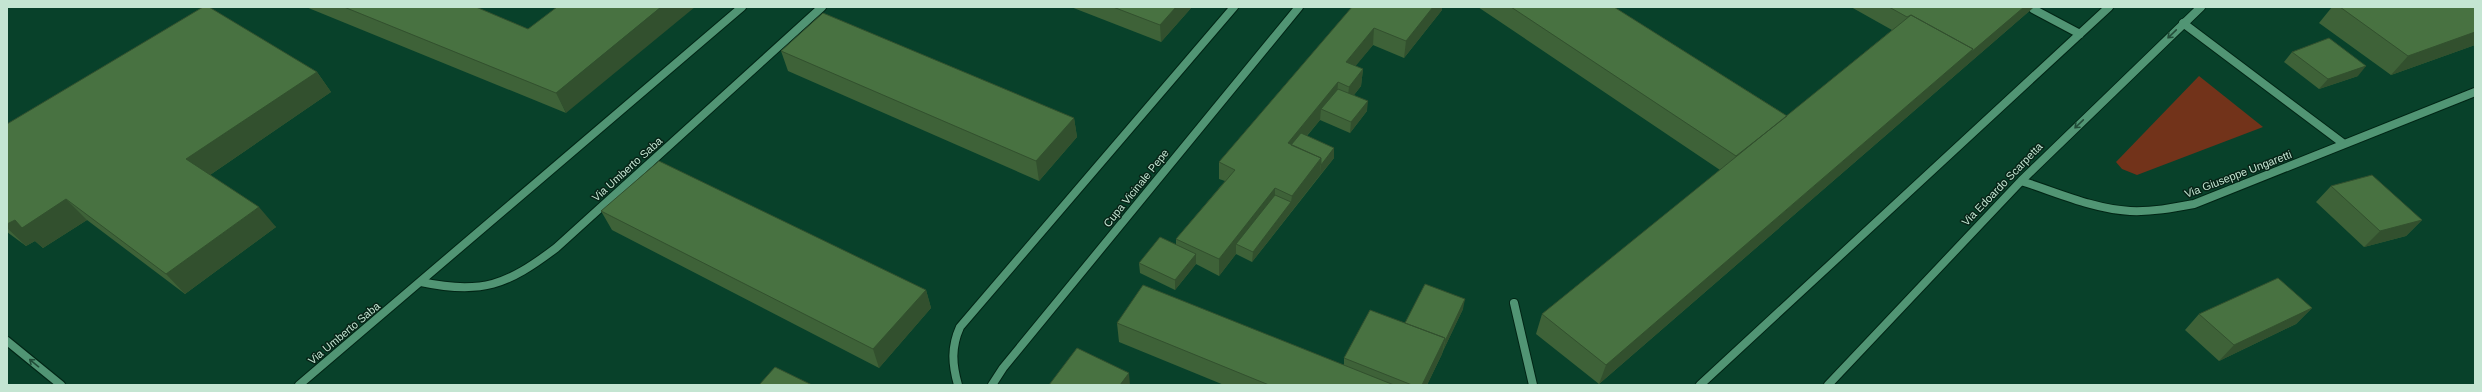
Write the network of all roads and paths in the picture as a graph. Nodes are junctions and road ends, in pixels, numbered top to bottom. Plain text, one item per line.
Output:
1 (742, 7) edge
2 (822, 7) edge
3 (1234, 7) edge
4 (1299, 7) edge
5 (2109, 7) edge
6 (2201, 7) edge
7 (2033, 9) dead end
8 (2183, 23) junction
9 (2080, 34) junction
10 (2475, 92) edge
11 (2344, 144) junction
12 (2021, 181) junction
13 (421, 282) junction
14 (1514, 303) dead end
15 (7, 341) edge
16 (60, 385) edge
17 (299, 385) edge
18 (958, 385) edge
19 (992, 385) edge
20 (1532, 385) edge
21 (1700, 385) edge
22 (1828, 385) edge

1 - 13 street, Via Umberto Saba
2 - 13 street, Via Umberto Saba
3 - 18 street
4 - 19 street, Cupa Vicinale Pepe
5 - 9 street
6 - 8 street, Via Edoardo Scarpetta
7 - 9 street
8 - 11 street
8 -> 12 street, Via Edoardo Scarpetta
9 - 21 street
10 - 11 street, Via Giuseppe Ungaretti
11 - 12 street, Via Giuseppe Ungaretti
12 - 22 street, Via Edoardo Scarpetta
13 - 17 street, Via Umberto Saba
14 - 20 street
16 -> 15 street

